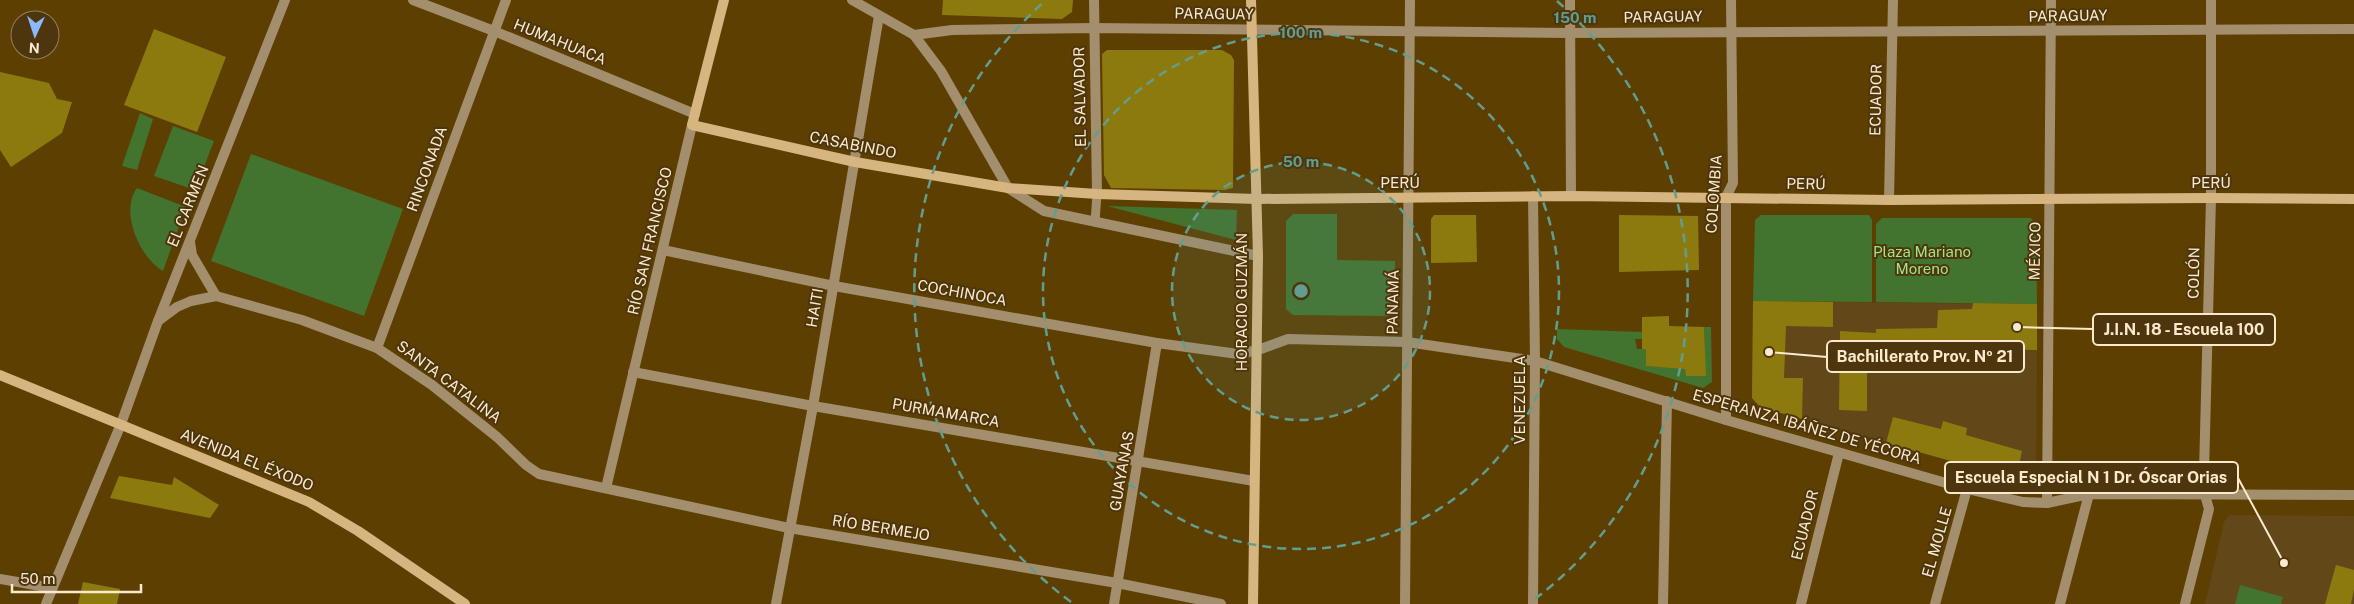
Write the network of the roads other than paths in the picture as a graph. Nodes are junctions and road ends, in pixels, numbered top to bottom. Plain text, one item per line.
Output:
1 (285, 0) edge
2 (413, 0) edge
3 (506, 0) edge
4 (724, 0) edge
5 (852, 0) edge
6 (1094, 0) edge
7 (1251, 0) edge
8 (1410, 0) edge
9 (1570, 0) edge
10 (1731, 0) edge
11 (1892, 0) edge
12 (2051, 0) edge
13 (2211, 0) edge
14 (879, 16) junction
15 (1094, 28) junction
16 (2212, 28) junction
17 (2354, 29) edge
18 (1252, 30) junction
19 (1893, 30) junction
20 (494, 31) junction
21 (1732, 31) junction
22 (1410, 32) junction
23 (2052, 32) junction
24 (1570, 33) junction
25 (914, 35) junction
26 (695, 114) junction
27 (692, 125) junction
28 (855, 162) junction
29 (1008, 188) junction
30 (1097, 194) junction
31 (1533, 196) junction
32 (1571, 196) junction
33 (1726, 197) junction
34 (1410, 198) junction
35 (2051, 198) junction
36 (2211, 198) junction
37 (1257, 199) junction
38 (2354, 199) edge
39 (1889, 200) junction
40 (1094, 222) junction
41 (190, 242) junction
42 (663, 250) junction
43 (1258, 256) junction
44 (834, 286) junction
45 (216, 296) junction
46 (158, 321) junction
47 (1407, 342) junction
48 (1157, 343) junction
49 (377, 348) junction
50 (1258, 350) junction
51 (1536, 361) junction
52 (633, 372) junction
53 (0, 375) edge
54 (1667, 401) junction
55 (814, 406) junction
56 (1726, 420) junction
57 (121, 424) junction
58 (1839, 452) junction
59 (1139, 461) junction
60 (539, 474) joint
61 (1254, 481) junction
62 (606, 488) junction
63 (1967, 489) junction
64 (2090, 494) junction
65 (2205, 495) junction
66 (2354, 495) edge
67 (2047, 503) junction
68 (789, 528) junction
69 (0, 579) edge
70 (1117, 582) junction
71 (52, 588) junction
72 (1209, 603) edge
73 (46, 604) edge
74 (465, 604) edge
75 (776, 604) edge
76 (1114, 604) edge
77 (1221, 604) edge
78 (1253, 604) edge
79 (1405, 604) edge
80 (1533, 604) edge
81 (1662, 604) edge
82 (1800, 604) edge
83 (1935, 604) edge
84 (2060, 604) edge
85 (2185, 604) edge

1 - 41 street, EL CARMEN
2 - 20 street, HUMAHUACA
3 - 20 street, RINCONADA
4 - 26 main road, RÍO SAN FRANCISCO
5 - 14 street
6 - 15 street, EL SALVADOR
7 - 18 main road, HORACIO GUZMÁN
8 - 22 street, PANAMÁ
9 - 24 street
10 - 21 street, COLOMBIA
11 - 19 street, ECUADOR
12 - 23 street, MÉXICO
13 - 16 street, COLÓN
14 - 25 street
14 - 28 street, HAITI
15 - 18 street, PARAGUAY
15 - 25 street, PARAGUAY
15 - 30 street, EL SALVADOR
16 - 17 street, PARAGUAY
16 - 23 street, PARAGUAY
16 - 36 street, COLÓN
18 - 22 street, PARAGUAY
18 - 37 main road, HORACIO GUZMÁN
19 - 21 street, PARAGUAY
19 - 23 street, PARAGUAY
19 - 39 street, ECUADOR
20 - 26 street, HUMAHUACA
20 - 49 street, RINCONADA
21 - 24 street, PARAGUAY
21 - 33 street, COLOMBIA
22 - 24 street, PARAGUAY
22 - 34 street, PANAMÁ
23 - 35 street, MÉXICO
24 - 32 street
25 - 29 street
26 - 27 main road, RÍO SAN FRANCISCO
27 - 28 main road, CASABINDO
27 - 42 street, RÍO SAN FRANCISCO
28 - 29 main road, CASABINDO
28 - 44 street, HAITI
29 - 30 main road, CASABINDO
29 - 40 street, CASABINDO
30 - 37 main road, CASABINDO
30 - 40 lane
31 - 32 main road, PERÚ
31 - 34 main road, PERÚ
31 - 51 street, VENEZUELA
32 - 33 main road, PERÚ
33 - 39 main road, PERÚ
33 - 56 street, COLOMBIA
34 - 37 main road, PERÚ
34 - 47 street, PANAMÁ
35 - 36 main road, PERÚ
35 - 39 main road, PERÚ
35 - 67 street, MÉXICO
36 - 38 main road, PERÚ
36 - 65 street, COLÓN
37 - 43 main road, HORACIO GUZMÁN
40 - 43 street, CASABINDO
41 - 45 street
41 - 46 street, EL CARMEN
42 - 44 street, COCHINOCA
42 - 52 street, RÍO SAN FRANCISCO
43 - 50 main road, HORACIO GUZMÁN
44 - 48 street, COCHINOCA
44 - 55 street, HAITI
45 - 46 street, SANTA CATALINA
45 - 49 street, SANTA CATALINA
46 - 57 street, EL CARMEN
47 - 50 street, ESPERANZA IBÁÑEZ DE YÉCORA
47 - 51 street, ESPERANZA IBÁÑEZ DE YÉCORA
47 - 79 street, PANAMÁ
48 - 50 street, COCHINOCA
48 - 59 street, GUAYANAS
49 - 60 street, SANTA CATALINA
50 - 61 main road, HORACIO GUZMÁN
51 - 54 street, ESPERANZA IBÁÑEZ DE YÉCORA
51 - 80 street, VENEZUELA
52 - 55 street, PURMAMARCA
52 - 62 street, RÍO SAN FRANCISCO
53 - 57 main road, AVENIDA EL ÉXODO
54 - 56 street, ESPERANZA IBÁÑEZ DE YÉCORA
54 - 81 street
55 - 59 street, PURMAMARCA
55 - 68 street, HAITI
56 - 58 street, ESPERANZA IBÁÑEZ DE YÉCORA
57 - 71 street, EL CARMEN
57 - 74 main road, AVENIDA EL ÉXODO
58 - 63 street, ESPERANZA IBÁÑEZ DE YÉCORA
58 - 82 street, ECUADOR
59 - 61 street, PURMAMARCA
59 - 70 street, GUAYANAS
60 - 62 street, RÍO BERMEJO
61 - 78 main road, HORACIO GUZMÁN
62 - 68 street, RÍO BERMEJO
63 - 67 street, ESPERANZA IBÁÑEZ DE YÉCORA
63 - 83 street, EL MOLLE
64 - 65 street, ESPERANZA IBÁÑEZ DE YÉCORA
64 - 67 street, ESPERANZA IBÁÑEZ DE YÉCORA
64 - 84 street
65 - 66 street, ESPERANZA IBÁÑEZ DE YÉCORA
65 - 85 street, COLÓN
68 - 70 street, RÍO BERMEJO
68 - 75 street, HAITI
69 - 71 street
70 - 72 street, RÍO BERMEJO
70 - 76 street, GUAYANAS
71 - 73 street, EL CARMEN
72 - 77 street, RÍO BERMEJO

